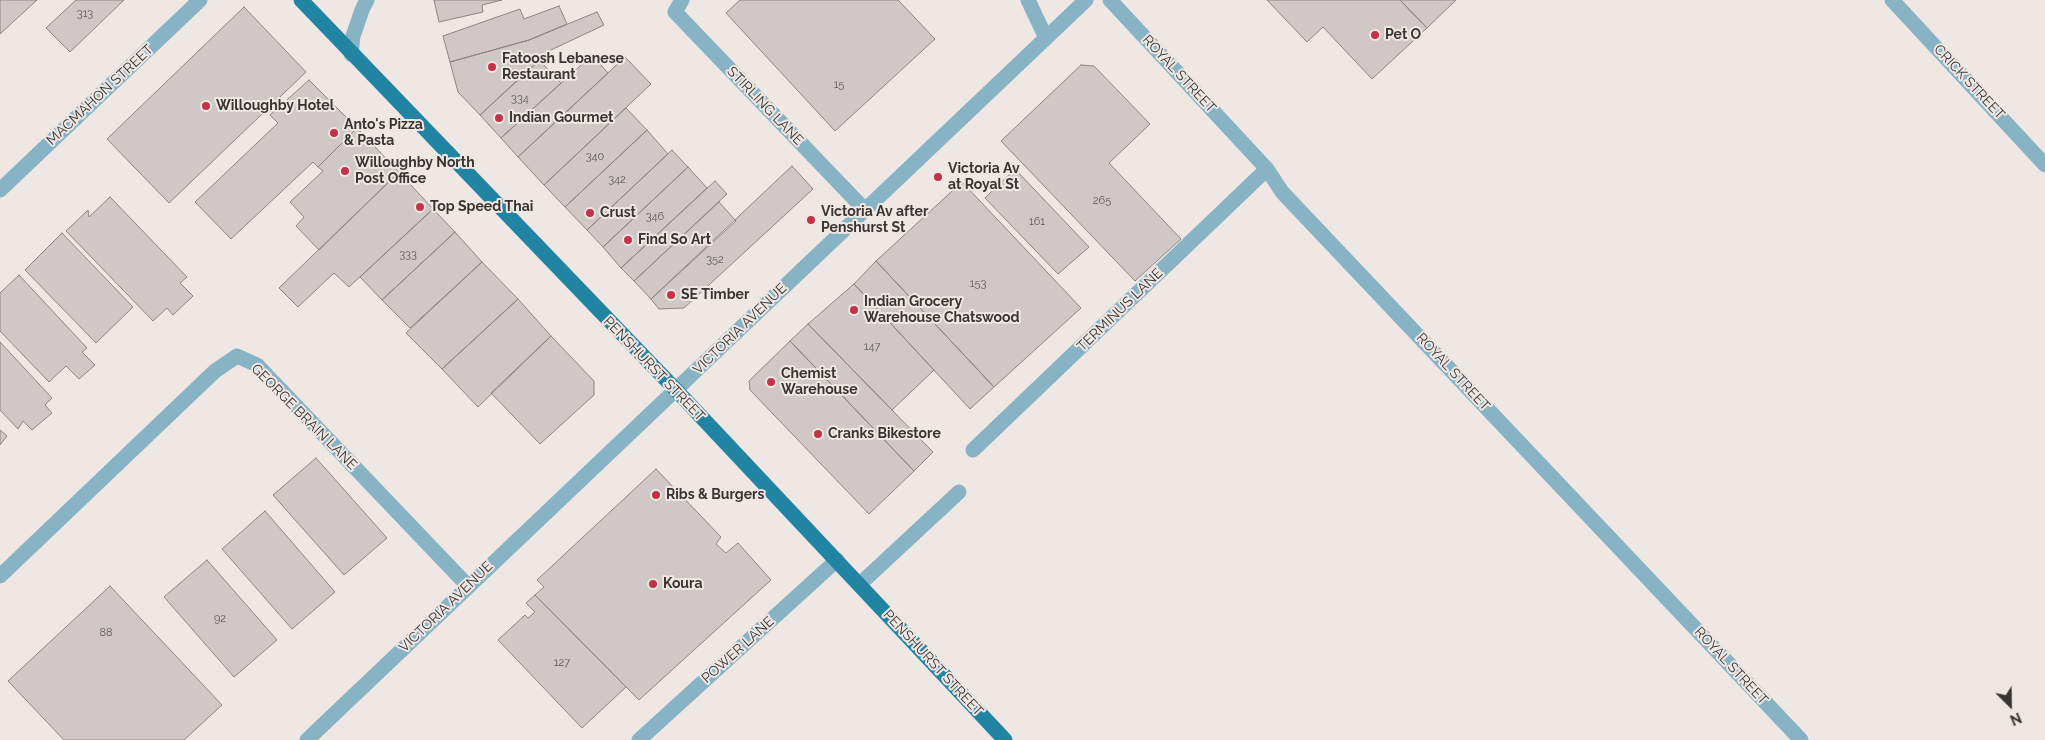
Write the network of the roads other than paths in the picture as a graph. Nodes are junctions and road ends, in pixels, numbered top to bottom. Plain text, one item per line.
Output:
1 (200, 0) edge
2 (301, 0) edge
3 (367, 0) edge
4 (682, 0) edge
5 (1028, 0) edge
6 (1086, 0) edge
7 (1110, 0) edge
8 (1892, 0) edge
9 (1046, 38) junction
10 (351, 54) junction
11 (2045, 165) edge
12 (1267, 169) junction
13 (0, 190) edge
14 (865, 210) junction
15 (676, 390) junction
16 (973, 450) dead end
17 (959, 492) dead end
18 (837, 560) junction
19 (0, 576) edge
20 (860, 584) junction
21 (468, 586) junction
22 (307, 740) edge
23 (639, 740) edge
24 (1005, 740) edge
25 (1801, 740) edge

1 - 13 street, MACMAHON STREET
2 - 10 main road, PENSHURST STREET
3 - 10 street
4 - 14 street, STIRLING LANE
5 - 9 street
6 - 9 street, VICTORIA AVENUE
7 - 12 street, ROYAL STREET
8 - 11 street, CRICK STREET
9 - 14 street, VICTORIA AVENUE
10 - 15 main road, PENSHURST STREET
12 - 16 street, TERMINUS LANE
12 - 25 street, ROYAL STREET
14 - 15 street, VICTORIA AVENUE
15 - 18 main road, PENSHURST STREET
15 - 21 street, VICTORIA AVENUE
17 - 20 street
18 - 20 main road, PENSHURST STREET
18 - 23 street, POWER LANE
19 - 21 street, GEORGE BRAIN LANE
20 - 24 main road, PENSHURST STREET
21 - 22 street, VICTORIA AVENUE

